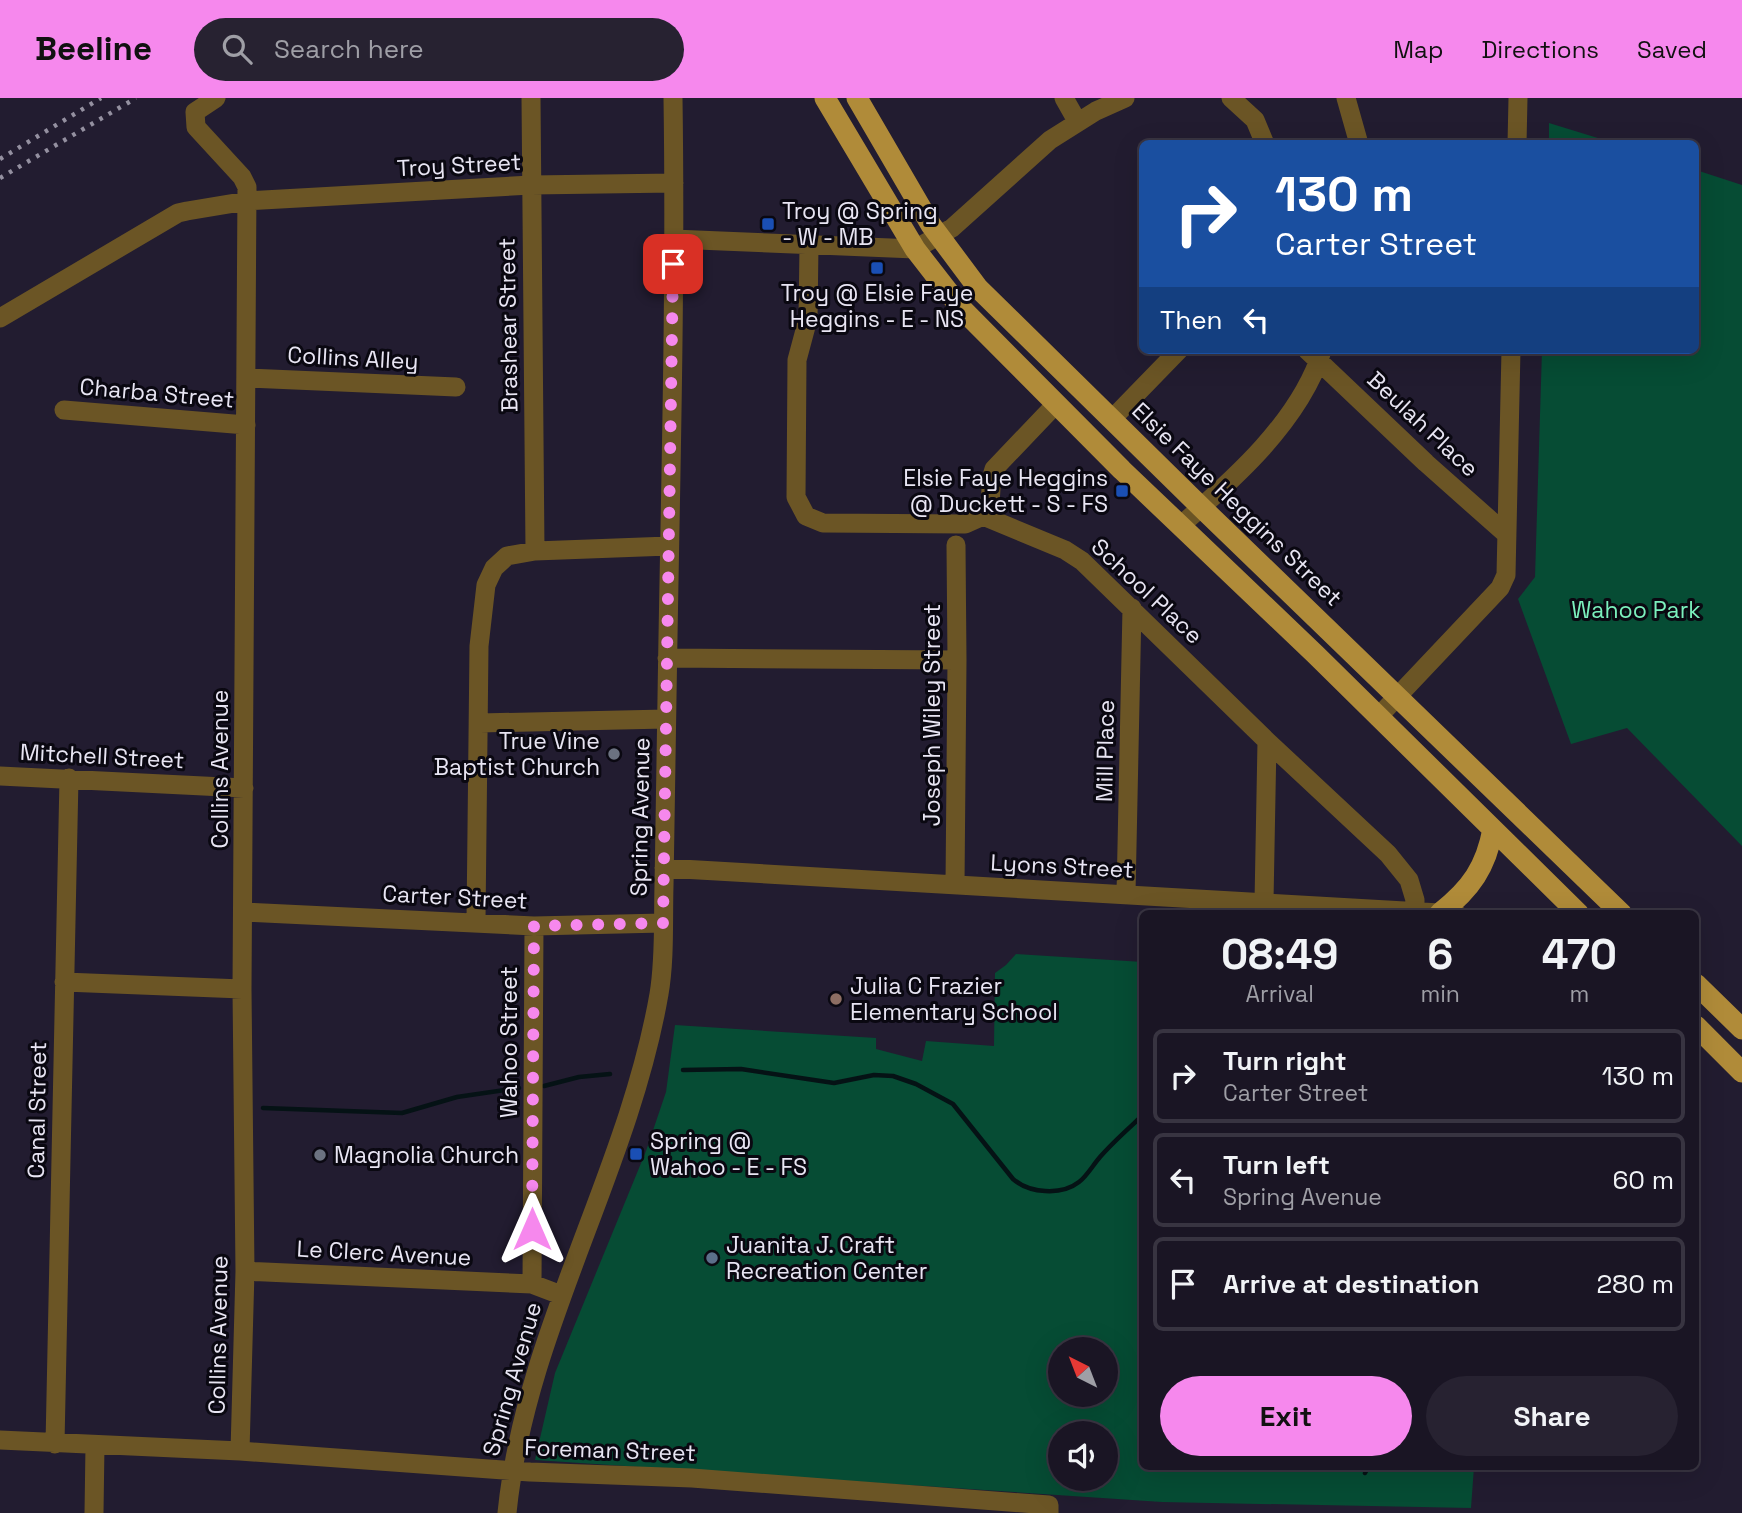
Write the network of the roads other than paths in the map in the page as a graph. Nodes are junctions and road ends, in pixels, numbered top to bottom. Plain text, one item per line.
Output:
1 (531, 98) edge
2 (673, 98) edge
3 (825, 98) edge
4 (857, 98) edge
5 (1064, 98) edge
6 (1125, 98) edge
7 (1231, 98) edge
8 (1346, 98) edge
9 (1518, 98) edge
10 (207, 103) edge
11 (1077, 121) junction
12 (1263, 140) edge
13 (1358, 140) edge
14 (1517, 140) edge
15 (674, 183) junction
16 (531, 186) junction
17 (247, 201) junction
18 (938, 236) junction
19 (673, 239) junction
20 (809, 245) junction
21 (915, 249) junction
22 (0, 318) edge
23 (1176, 354) edge
24 (1316, 354) edge
25 (1511, 354) edge
26 (248, 378) junction
27 (456, 387) dead end
28 (1056, 404) junction
29 (64, 411) dead end
30 (1112, 419) junction
31 (246, 425) junction
32 (1201, 507) junction
33 (983, 516) junction
34 (1180, 526) junction
35 (1506, 534) junction
36 (956, 545) dead end
37 (669, 546) junction
38 (535, 551) junction
39 (1132, 608) junction
40 (667, 658) junction
41 (957, 660) junction
42 (1398, 697) junction
43 (1378, 717) junction
44 (666, 719) junction
45 (480, 723) junction
46 (1267, 741) junction
47 (0, 776) edge
48 (69, 778) junction
49 (244, 788) junction
50 (1493, 829) junction
51 (664, 868) junction
52 (956, 885) junction
53 (1126, 894) junction
54 (1264, 902) junction
55 (1385, 910) edge
56 (1415, 910) edge
57 (1444, 910) edge
58 (1575, 910) edge
59 (1618, 910) edge
60 (244, 912) junction
61 (476, 921) junction
62 (663, 923) junction
63 (534, 926) junction
64 (64, 982) junction
65 (1699, 987) edge
66 (242, 989) junction
67 (1699, 1029) edge
68 (1742, 1029) edge
69 (1742, 1072) edge
70 (245, 1271) junction
71 (532, 1284) junction
72 (561, 1295) junction
73 (0, 1440) edge
74 (55, 1444) junction
75 (95, 1445) junction
76 (240, 1451) junction
77 (511, 1471) junction
78 (1049, 1509) edge
79 (94, 1513) edge
80 (507, 1513) edge

1 - 16 street, Brashear Street
2 - 15 street, Spring Avenue
3 - 21 main road
4 - 18 main road, Elsie Faye Heggins Street
5 - 11 street
6 - 11 street
7 - 12 street
8 - 13 street
9 - 14 street
10 - 17 street, Collins Avenue
11 - 18 street
15 - 16 street, Troy Street
15 - 19 street, Spring Avenue
16 - 17 street, Troy Street
16 - 38 street, Brashear Street
17 - 22 street, Troy Street
17 - 26 street, Collins Avenue
18 - 21 street
18 - 30 main road, Elsie Faye Heggins Street
19 - 20 street
19 - 37 street, Spring Avenue
20 - 21 street
20 - 33 street
21 - 28 main road
23 - 30 street
24 - 32 street
24 - 35 street, Beulah Place
25 - 35 street, Beulah Place
26 - 27 street, Collins Alley
26 - 31 street, Collins Avenue
28 - 33 street
28 - 34 main road
29 - 31 street, Charba Street
30 - 32 main road, Elsie Faye Heggins Street
31 - 49 street, Collins Avenue
32 - 34 street
32 - 42 main road, Elsie Faye Heggins Street
33 - 39 street, School Place
34 - 43 main road
35 - 42 street, Beulah Place
36 - 41 street, Joseph Wiley Street
37 - 38 street
37 - 40 street, Spring Avenue
38 - 45 street
39 - 46 street, School Place
39 - 53 street, Mill Place
40 - 41 street
40 - 44 street, Spring Avenue
41 - 52 street, Joseph Wiley Street
42 - 43 street, Beulah Place
42 - 59 main road, Elsie Faye Heggins Street
43 - 50 main road
44 - 45 street
44 - 51 street, Spring Avenue
45 - 61 street
46 - 54 street
46 - 56 street, School Place
47 - 48 street, Mitchell Street
48 - 49 street, Mitchell Street
48 - 64 street, Canal Street
49 - 60 street, Collins Avenue
50 - 57 main road
50 - 58 main road
51 - 52 street, Lyons Street
51 - 62 street, Spring Avenue
52 - 53 street, Lyons Street
53 - 54 street, Lyons Street
54 - 55 street, Lyons Street
60 - 61 street, Carter Street
60 - 66 street, Collins Avenue
61 - 63 street, Carter Street
62 - 63 street, Carter Street
62 - 72 street, Spring Avenue
63 - 71 street, Wahoo Street
64 - 66 street
64 - 74 street, Canal Street
65 - 68 main road
66 - 70 street, Collins Avenue
67 - 69 main road
70 - 71 street, Le Clerc Avenue
70 - 76 street, Collins Avenue
71 - 72 street, Le Clerc Avenue
72 - 77 street, Spring Avenue
73 - 74 street, Foreman Street
74 - 75 street, Foreman Street
75 - 76 street, Foreman Street
75 - 79 street
76 - 77 street, Foreman Street
77 - 78 street, Foreman Street
77 - 80 street, Spring Avenue

